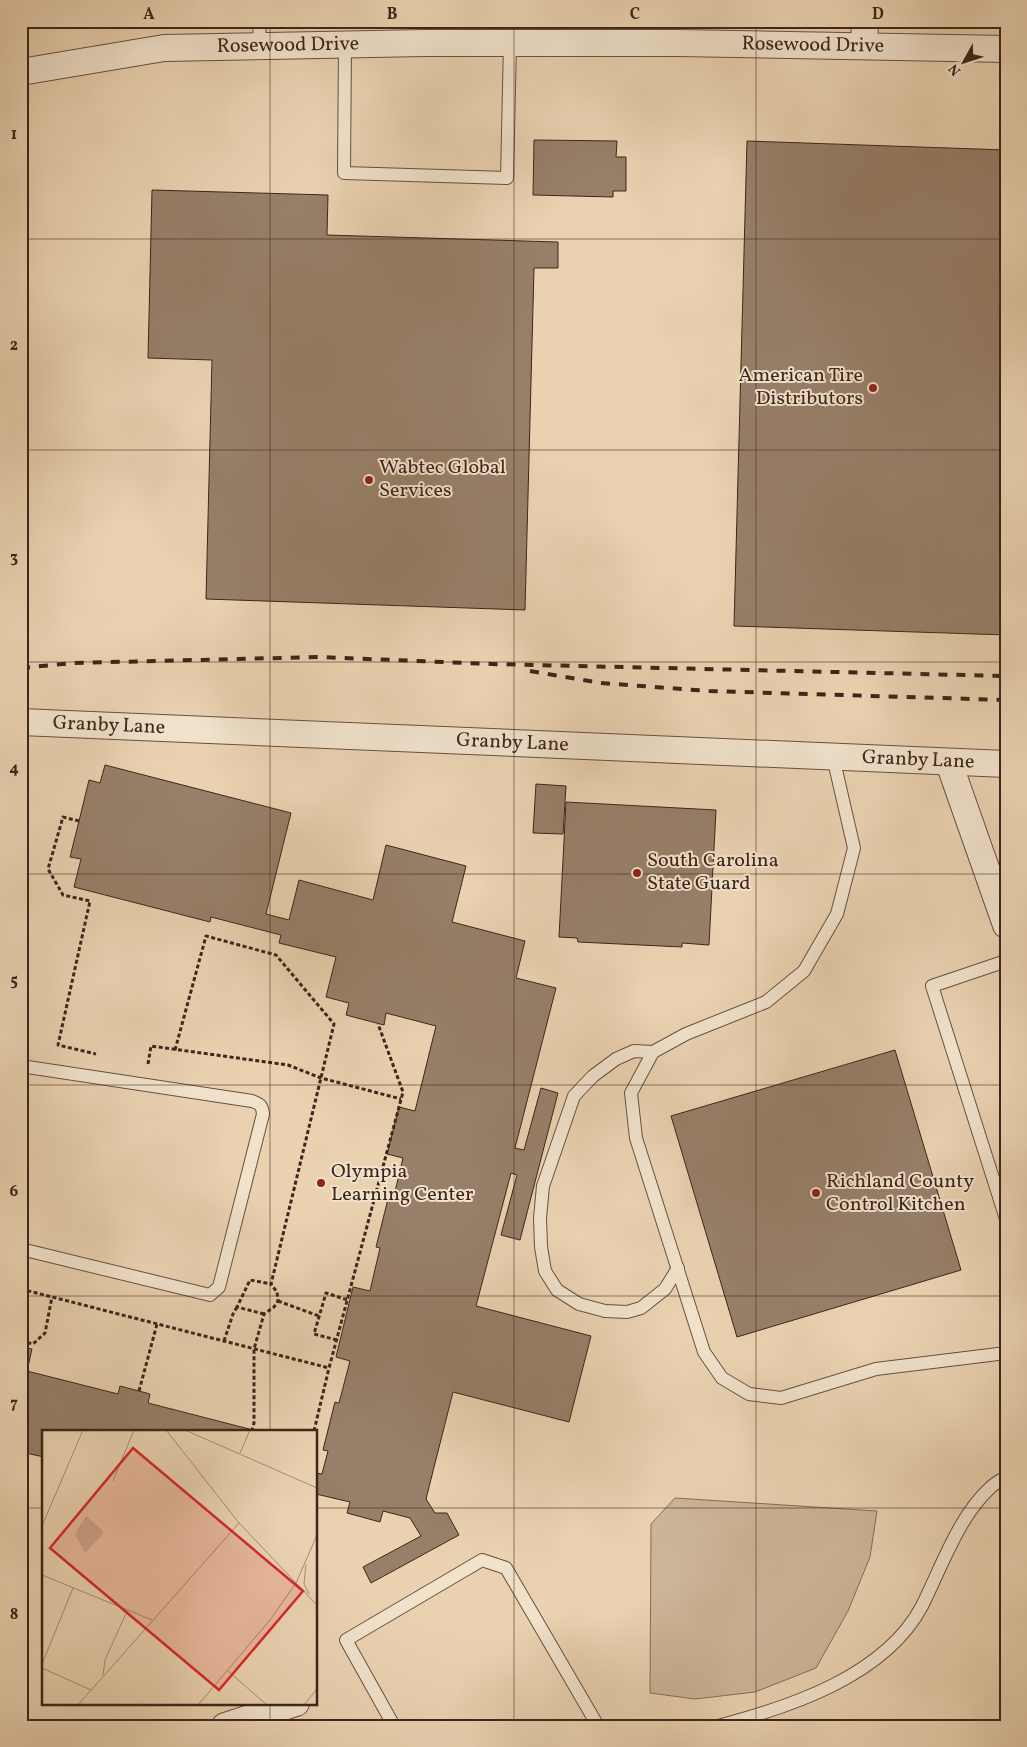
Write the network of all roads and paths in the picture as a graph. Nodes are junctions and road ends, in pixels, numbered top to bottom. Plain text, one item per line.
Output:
1 (864, 33) edge
2 (259, 34) edge
3 (510, 43) junction
4 (345, 44) junction
5 (1006, 49) edge
6 (21, 72) edge
7 (21, 722) edge
8 (833, 758) junction
9 (949, 763) junction
10 (1006, 764) edge
11 (79, 821) dead end
12 (1006, 925) edge
13 (1006, 961) edge
14 (378, 1024) dead end
15 (653, 1052) junction
16 (103, 1055) dead end
17 (139, 1064) dead end
18 (21, 1066) edge
19 (401, 1098) junction
20 (1006, 1219) edge
21 (21, 1249) edge
22 (678, 1268) junction
23 (271, 1284) dead end
24 (21, 1289) edge
25 (52, 1297) junction
26 (348, 1300) junction
27 (278, 1301) dead end
28 (238, 1307) junction
29 (264, 1314) dead end
30 (319, 1316) junction
31 (158, 1324) junction
32 (336, 1340) junction
33 (21, 1341) edge
34 (224, 1342) junction
35 (1006, 1353) edge
36 (329, 1368) junction
37 (139, 1391) dead end
38 (314, 1430) edge
39 (1006, 1477) edge
40 (293, 1704) edge
41 (225, 1726) edge
42 (394, 1726) edge
43 (598, 1726) edge
44 (718, 1726) edge

1 - 3 street, Rosewood Drive
1 - 5 street, Rosewood Drive
2 - 4 street, Rosewood Drive
2 - 6 street, Rosewood Drive
3 - 4 street, Rosewood Drive
3 - 4 lane
7 - 8 street, Granby Lane
8 - 9 street, Granby Lane
8 - 15 lane
9 - 10 street, Granby Lane
9 - 12 street
11 - 16 path
13 - 20 lane
14 - 19 path
15 - 22 lane
15 - 22 lane
17 - 19 path
18 - 21 lane
19 - 26 path
22 - 35 lane
23 - 28 path
24 - 25 path
25 - 31 path
25 - 33 path
26 - 30 path
26 - 32 path
27 - 30 path
28 - 29 path
28 - 34 path
30 - 32 path
31 - 34 path
31 - 37 path
32 - 36 path
34 - 36 path
36 - 38 path
39 - 44 lane
40 - 41 street
42 - 43 lane

